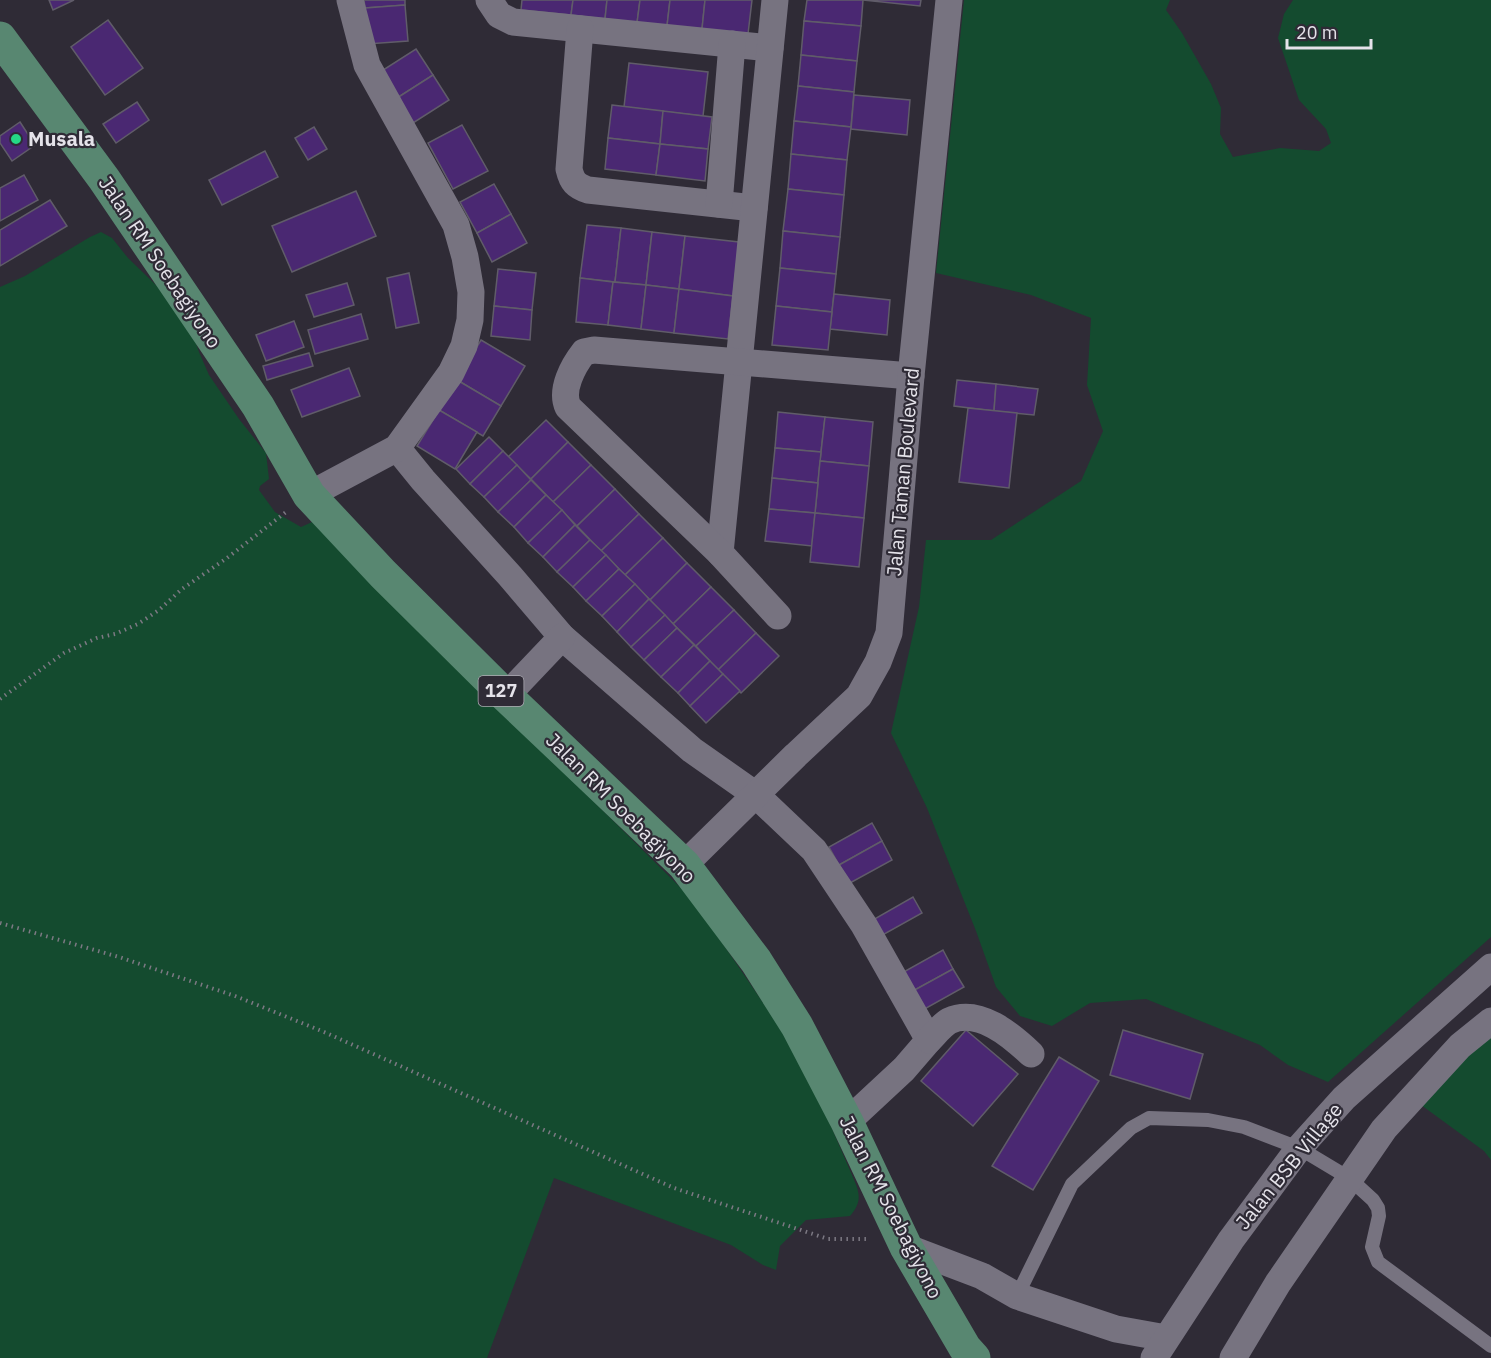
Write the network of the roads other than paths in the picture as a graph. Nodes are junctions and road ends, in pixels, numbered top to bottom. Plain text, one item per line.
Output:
1 (350, 0) edge
2 (489, 0) edge
3 (775, 0) edge
4 (949, 0) edge
5 (580, 29) junction
6 (0, 38) edge
7 (732, 44) junction
8 (770, 48) junction
9 (719, 204) junction
10 (754, 208) junction
11 (739, 363) junction
12 (910, 376) junction
13 (397, 448) junction
14 (309, 495) junction
15 (720, 553) junction
16 (778, 616) dead end
17 (562, 637) junction
18 (506, 696) junction
19 (756, 795) junction
20 (684, 865) junction
21 (1491, 967) edge
22 (1491, 1021) edge
23 (929, 1040) junction
24 (1031, 1054) dead end
25 (847, 1122) junction
26 (1299, 1148) junction
27 (1349, 1178) junction
28 (902, 1239) junction
29 (1017, 1296) junction
30 (1491, 1346) edge
31 (1160, 1348) edge
32 (974, 1358) edge
33 (1233, 1358) edge

1 - 13 street
2 - 5 street
3 - 8 street
4 - 12 street, Jalan Taman Boulevard
5 - 7 street
5 - 9 street
6 - 14 main road, Jalan RM Soebagiyono / 127
7 - 8 street
7 - 9 street
8 - 10 street
9 - 10 street
10 - 11 street
11 - 12 street
11 - 15 street
11 - 15 street
12 - 19 street, Jalan Taman Boulevard
13 - 14 street
13 - 17 street
14 - 18 main road, Jalan RM Soebagiyono / 127
15 - 16 street
17 - 18 street
17 - 19 street
18 - 20 main road, Jalan RM Soebagiyono / 127
19 - 20 street, Jalan Taman Boulevard
19 - 23 street
20 - 25 main road, Jalan RM Soebagiyono / 127
21 - 26 street, Jalan BSB Village
22 - 27 street
23 - 24 street
23 - 25 street
25 - 28 main road, Jalan RM Soebagiyono / 127
26 - 27 lane
26 - 29 lane
26 - 31 street, Jalan BSB Village
27 - 30 lane
27 - 33 street
28 - 29 street, Jalan BSB Village
28 - 32 main road, Jalan RM Soebagiyono / 127
29 - 31 street, Jalan BSB Village

